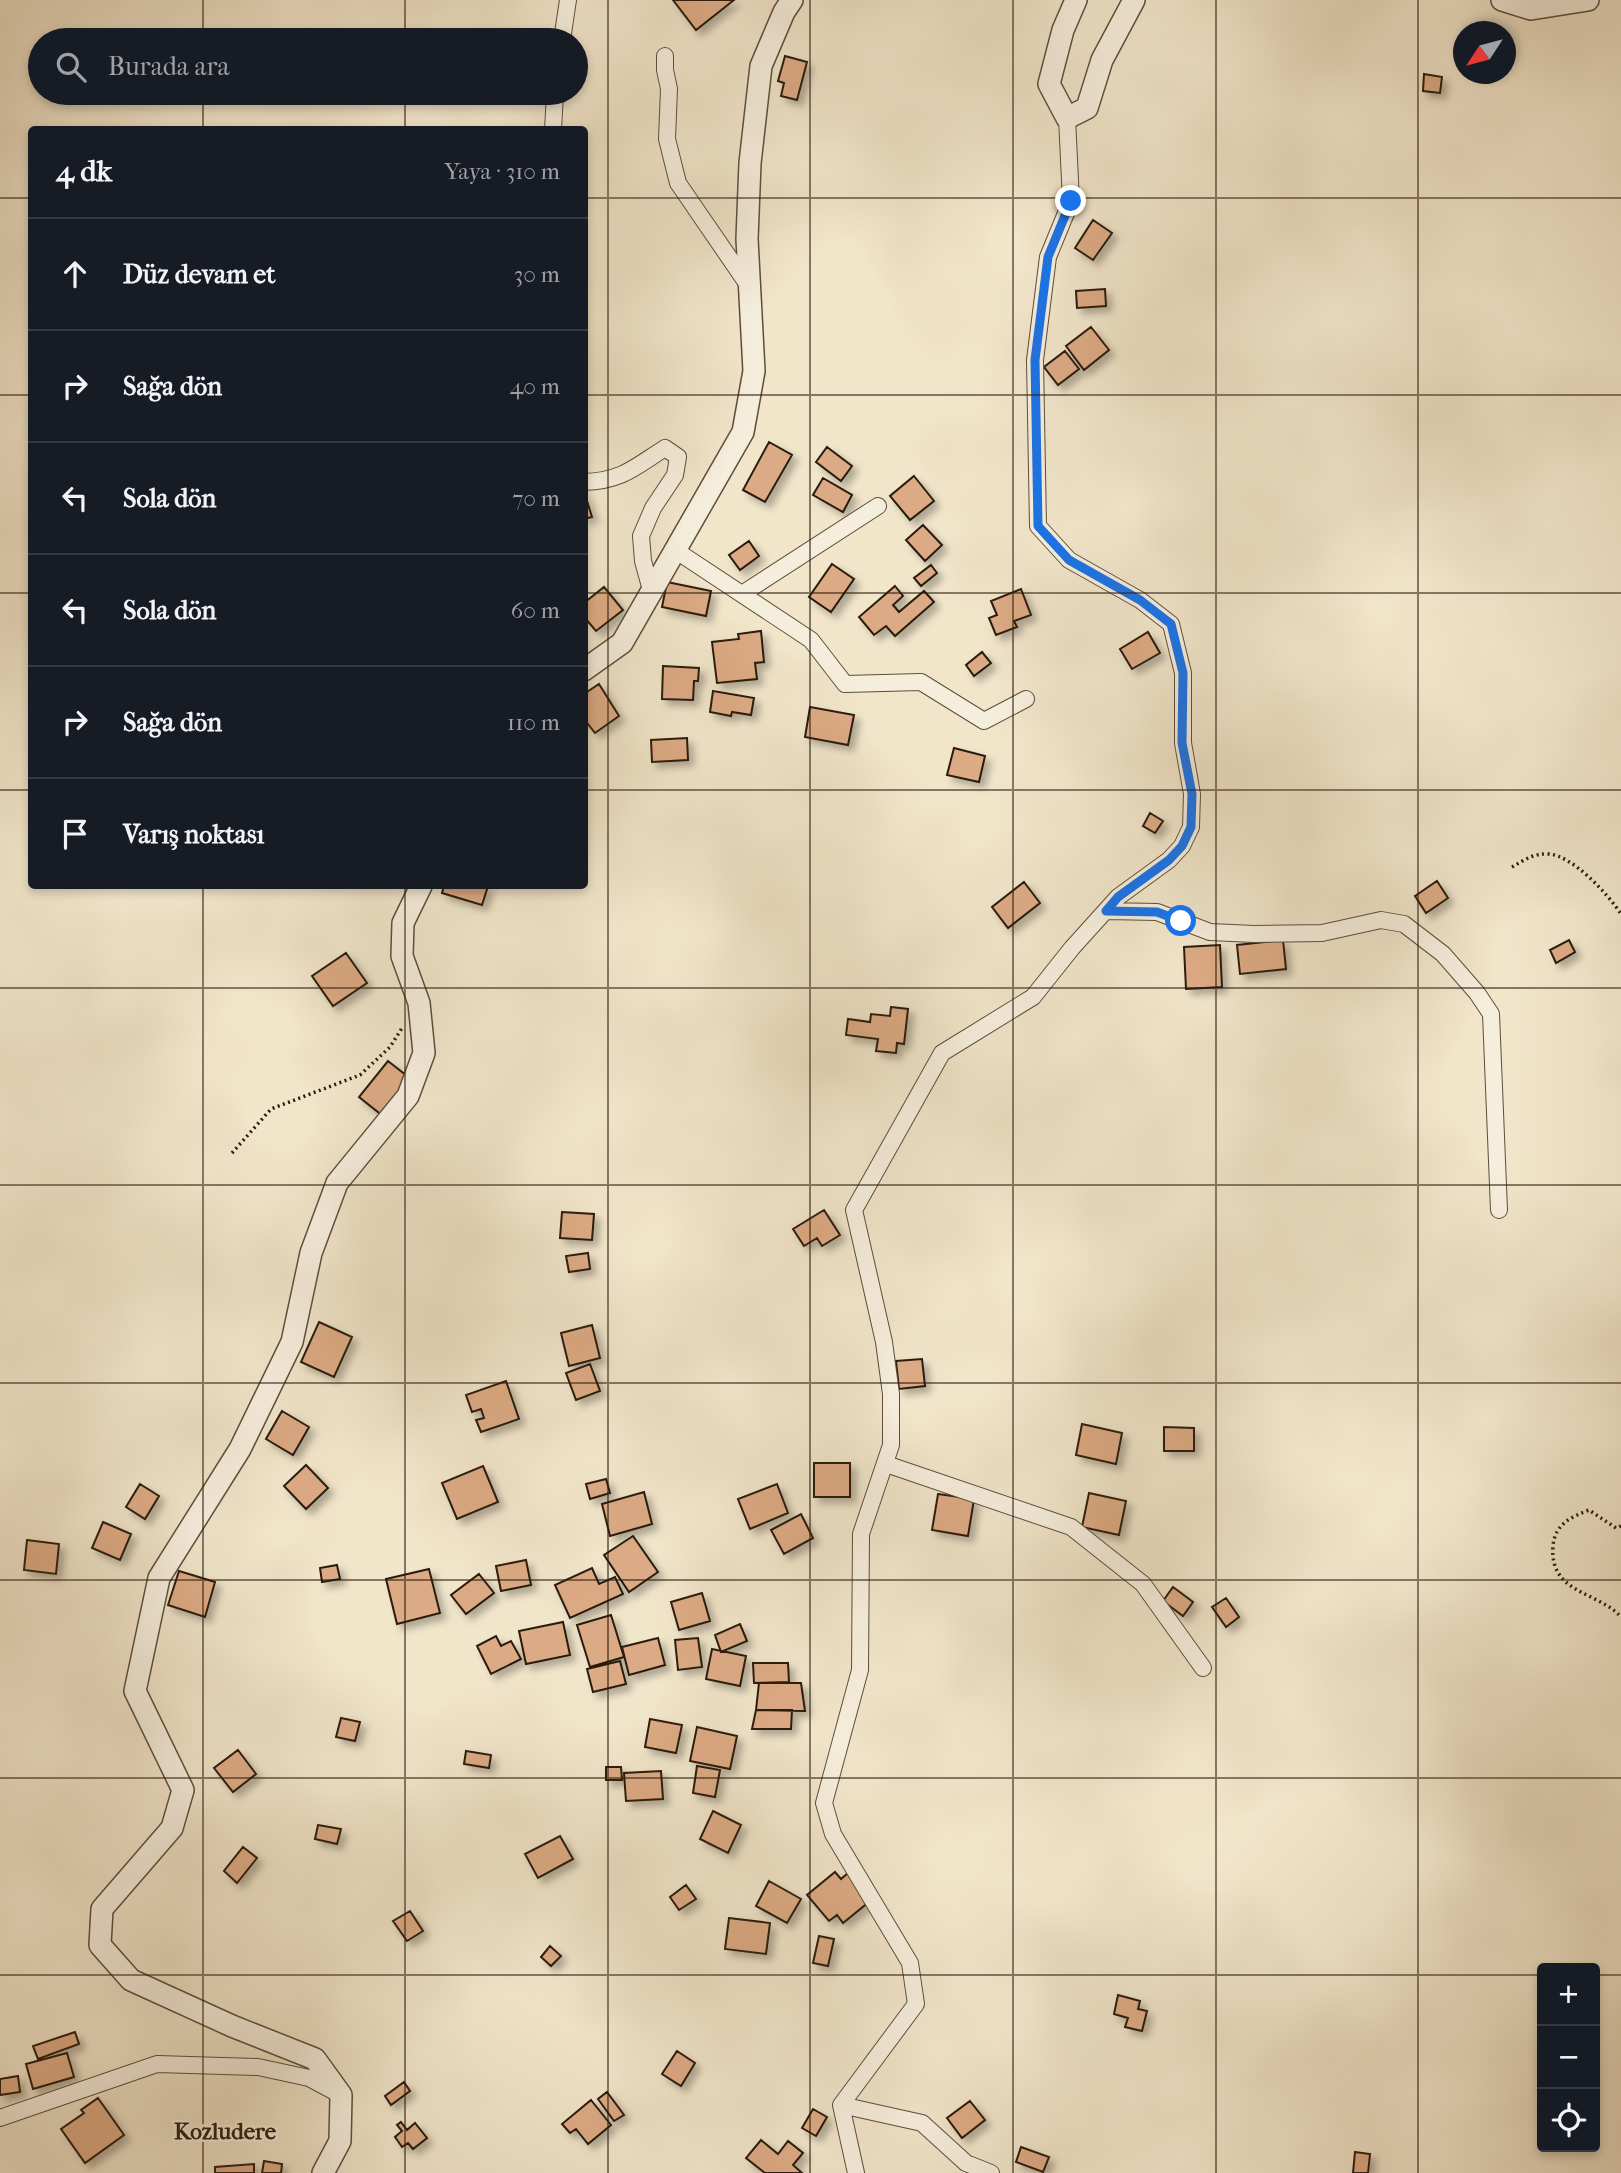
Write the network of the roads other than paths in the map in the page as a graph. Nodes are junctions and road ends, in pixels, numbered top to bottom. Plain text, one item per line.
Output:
1 (568, 0) edge
2 (792, 0) edge
3 (1076, 0) edge
4 (1134, 0) edge
5 (1502, 0) edge
6 (1588, 0) edge
7 (564, 28) edge
8 (665, 56) dead end
9 (554, 105) edge
10 (1067, 118) junction
11 (553, 126) edge
12 (748, 285) junction
13 (588, 482) edge
14 (878, 506) dead end
15 (675, 550) junction
16 (652, 590) junction
17 (742, 594) junction
18 (588, 667) edge
19 (1026, 699) dead end
20 (420, 889) edge
21 (1106, 911) junction
22 (1499, 1210) dead end
23 (886, 1464) junction
24 (1203, 1668) dead end
25 (341, 2095) junction
26 (841, 2105) junction
27 (0, 2119) edge
28 (323, 2173) edge
29 (856, 2173) edge
30 (991, 2173) edge

1 - 7 street
2 - 12 street
3 - 10 street
4 - 10 street
5 - 6 street
8 - 12 street
9 - 11 street
10 - 21 street
12 - 15 street
13 - 16 street
14 - 17 street
15 - 16 street
15 - 17 street
16 - 18 street
17 - 19 street
20 - 25 street
21 - 22 street
21 - 23 street
23 - 24 street
23 - 26 street
25 - 27 street
25 - 28 street
26 - 29 street
26 - 30 street

